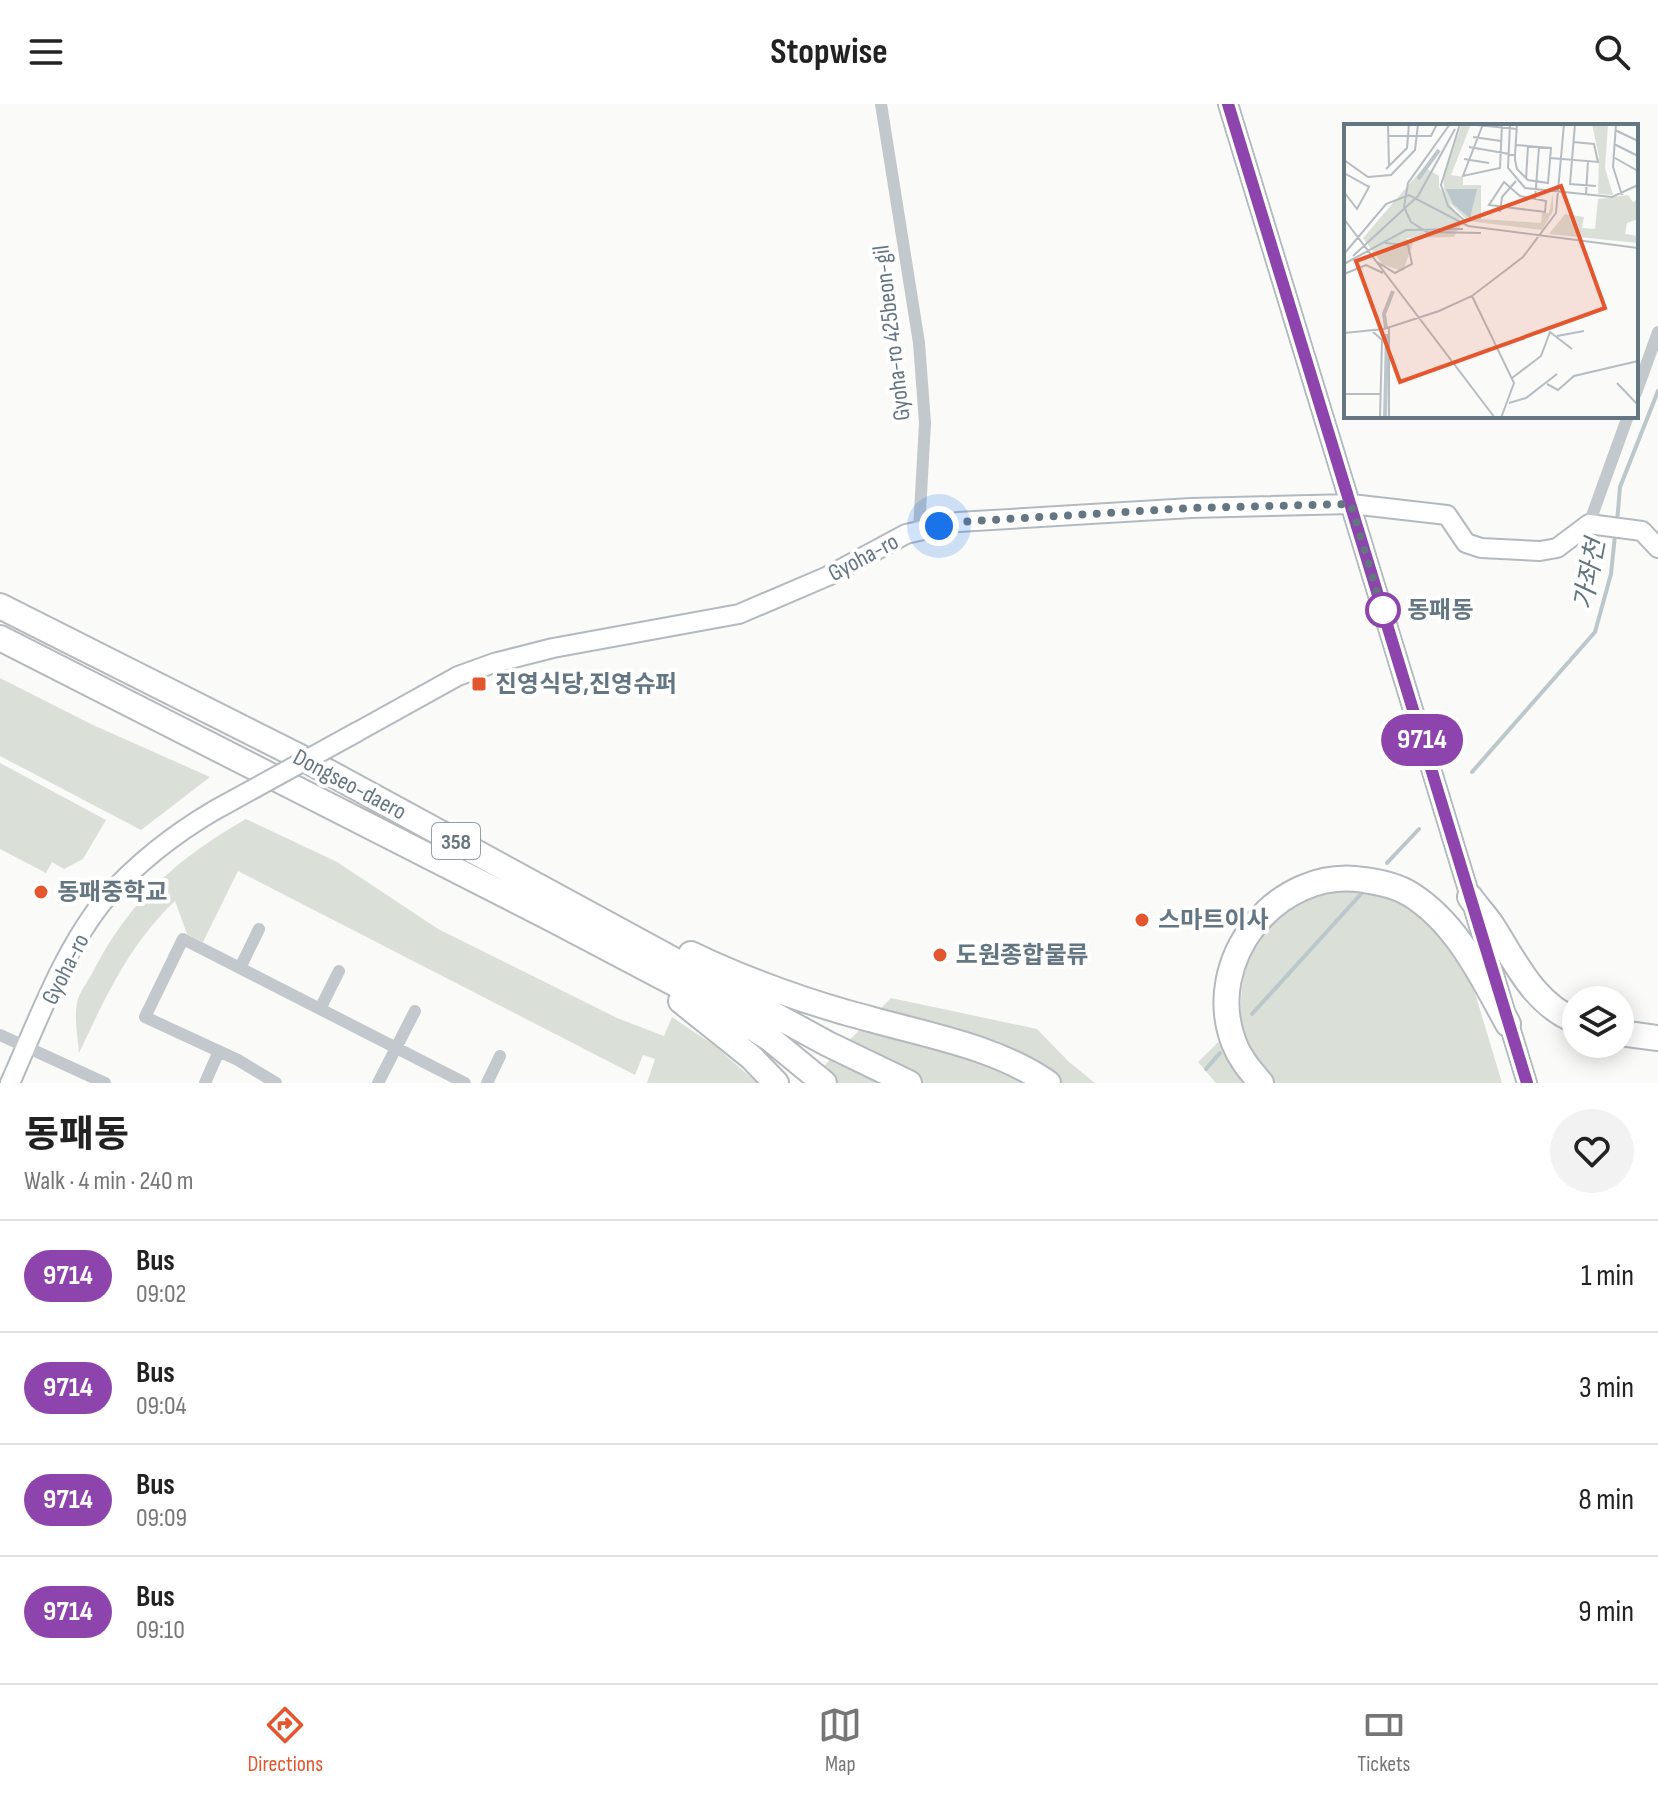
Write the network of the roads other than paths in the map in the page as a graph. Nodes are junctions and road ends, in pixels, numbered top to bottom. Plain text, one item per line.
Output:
1 (881, 104) edge
2 (1228, 104) edge
3 (1658, 332) edge
4 (1638, 387) edge
5 (1627, 418) edge
6 (1351, 504) junction
7 (1589, 524) junction
8 (919, 530) junction
9 (1658, 548) edge
10 (0, 606) edge
11 (0, 640) edge
12 (422, 823) junction
13 (1470, 897) junction
14 (554, 920) junction
15 (259, 929) dead end
16 (240, 968) junction
17 (339, 971) dead end
18 (320, 1009) junction
19 (415, 1011) dead end
20 (1562, 1014) edge
21 (1508, 1024) junction
22 (0, 1035) edge
23 (1634, 1035) edge
24 (1658, 1038) edge
25 (396, 1048) junction
26 (26, 1049) junction
27 (219, 1051) junction
28 (500, 1056) dead end
29 (10, 1083) edge
30 (105, 1083) edge
31 (205, 1083) edge
32 (276, 1083) edge
33 (378, 1083) edge
34 (465, 1083) edge
35 (487, 1083) edge
36 (776, 1083) edge
37 (824, 1083) edge
38 (909, 1083) edge
39 (1048, 1083) edge
40 (1261, 1083) edge
41 (1527, 1083) edge

1 - 8 street, Gyoha-ro 425beon-gil
2 - 6 street
3 - 4 street
5 - 7 street
6 - 7 street, Gyoha-ro
6 - 8 street, Gyoha-ro
6 - 13 street
7 - 9 street
8 - 26 street, Gyoha-ro, bridge
10 - 12 highway, Dongseo-daero / 358
11 - 14 highway, Dongseo-daero / 358
12 - 38 highway, Dongseo-daero / 358
12 - 39 highway
13 - 20 highway
13 - 21 street
14 - 36 highway
14 - 37 highway, Dongseo-daero / 358
15 - 16 street
16 - 18 street
16 - 27 street
17 - 18 street
18 - 25 street
19 - 25 street
21 - 40 highway
21 - 41 street
22 - 26 street
23 - 24 highway
25 - 33 street
25 - 34 street
26 - 29 street, Gyoha-ro
26 - 30 street
27 - 31 street
27 - 32 street
28 - 35 street

